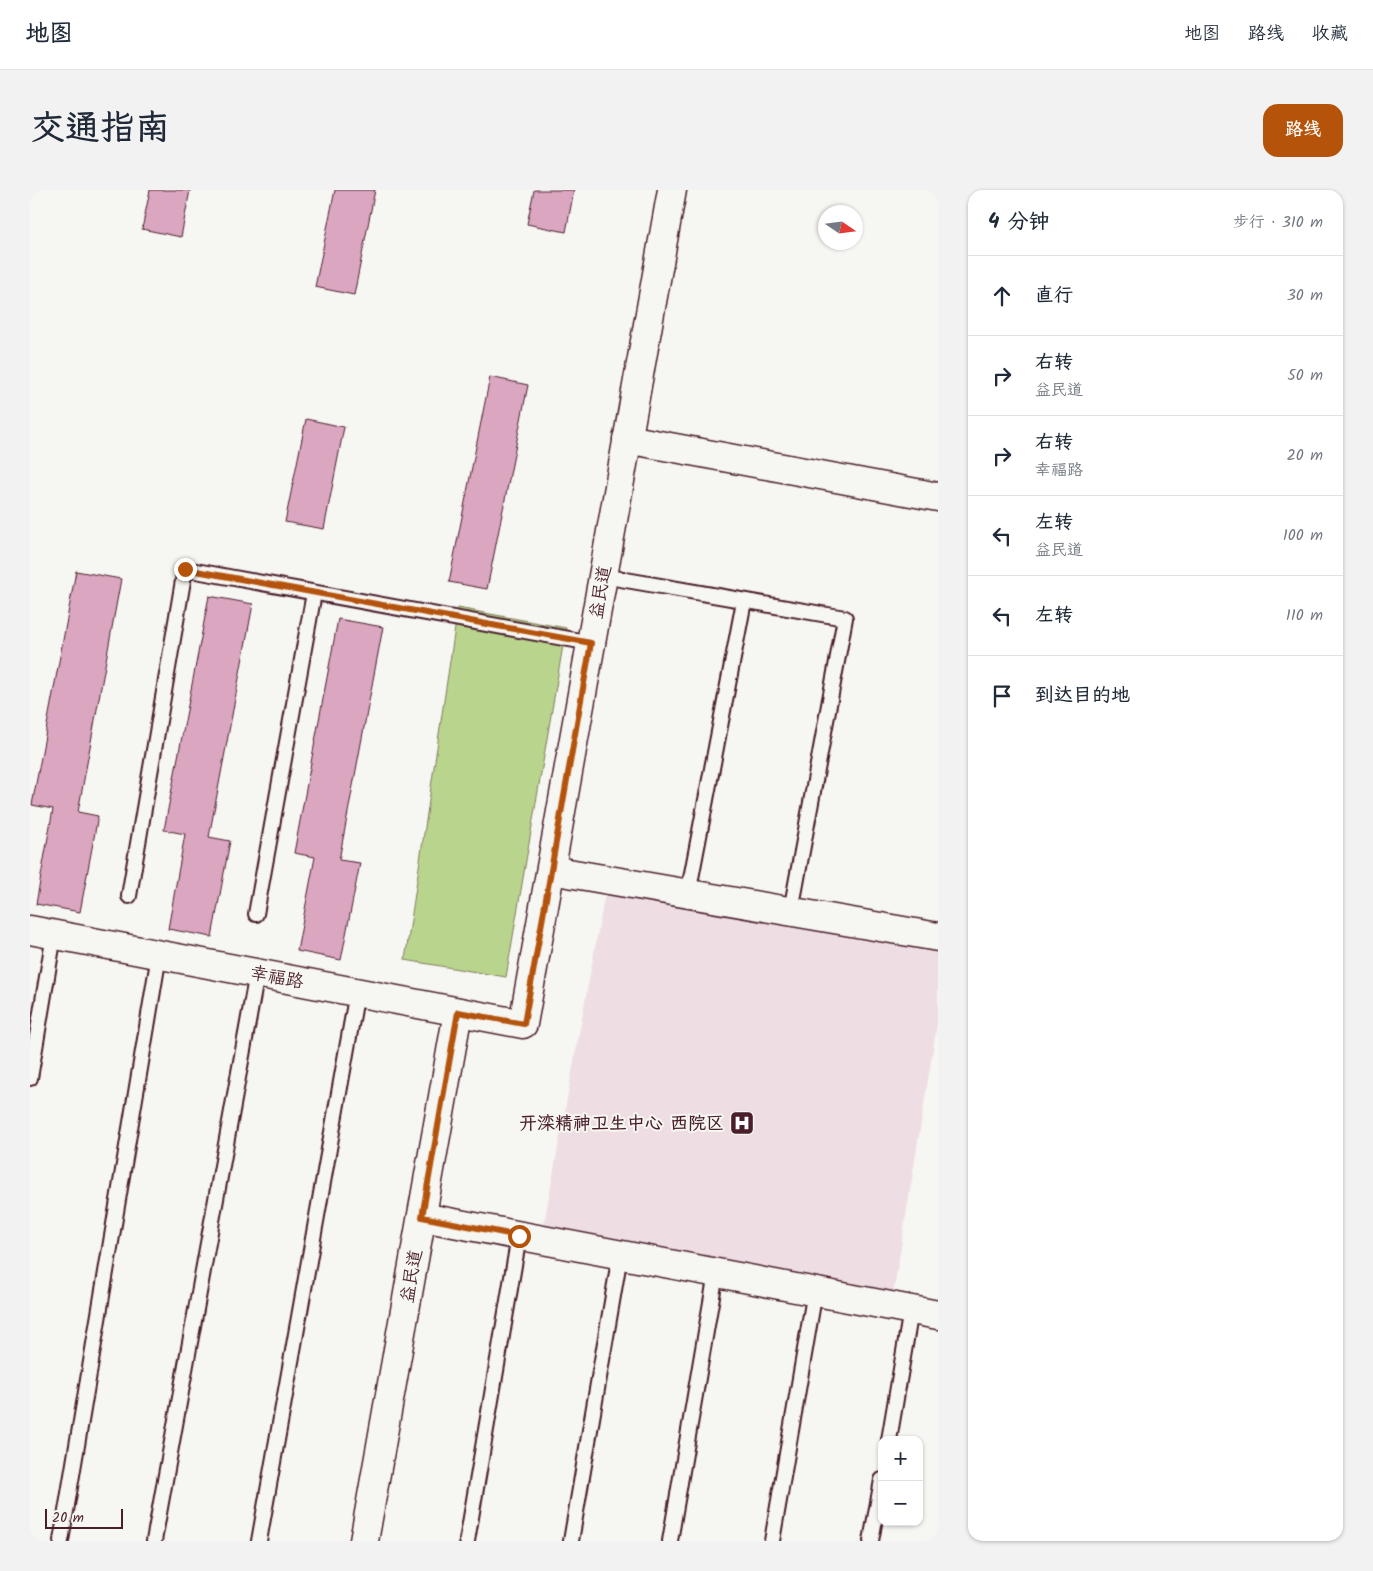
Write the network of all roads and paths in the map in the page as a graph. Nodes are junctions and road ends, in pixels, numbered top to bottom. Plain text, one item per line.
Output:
1 (672, 190) edge
2 (627, 439) junction
3 (938, 497) edge
4 (603, 576) junction
5 (314, 593) junction
6 (744, 601) junction
7 (591, 643) junction
8 (551, 870) junction
9 (688, 894) junction
10 (129, 896) dead end
11 (791, 911) junction
12 (256, 914) dead end
13 (42, 933) edge
14 (938, 937) edge
15 (159, 955) junction
16 (257, 973) junction
17 (357, 992) junction
18 (458, 1012) junction
19 (524, 1024) joint
20 (30, 1078) edge
21 (422, 1217) junction
22 (519, 1236) junction
23 (620, 1255) junction
24 (716, 1273) junction
25 (815, 1292) junction
26 (911, 1310) junction
27 (938, 1315) edge
28 (889, 1436) edge
29 (882, 1481) edge
30 (61, 1541) edge
31 (154, 1541) edge
32 (259, 1541) edge
33 (364, 1541) edge
34 (466, 1541) edge
35 (570, 1541) edge
36 (670, 1541) edge
37 (772, 1541) edge
38 (871, 1541) edge

1 - 2 street, 益民道
2 - 3 street
2 - 4 street, 益民道
4 - 6 lane
4 - 7 street, 益民道
5 - 7 lane
5 - 10 lane
5 - 12 lane
6 - 9 lane
6 - 11 lane
7 - 8 street, 益民道
8 - 9 street
8 - 19 street, 益民道
9 - 11 street
11 - 14 street
13 - 15 street, 幸福路
13 - 20 lane
15 - 16 street, 幸福路
15 - 30 lane
16 - 17 street, 幸福路
16 - 31 lane
17 - 18 street, 幸福路
17 - 32 lane
18 - 19 street, 幸福路
18 - 21 street, 益民道
21 - 22 street
21 - 33 street, 益民道
22 - 23 street
22 - 34 lane
23 - 24 street
23 - 35 lane
24 - 25 street
24 - 36 lane
25 - 26 street
25 - 37 lane
26 - 27 street
26 - 28 lane
29 - 38 lane

